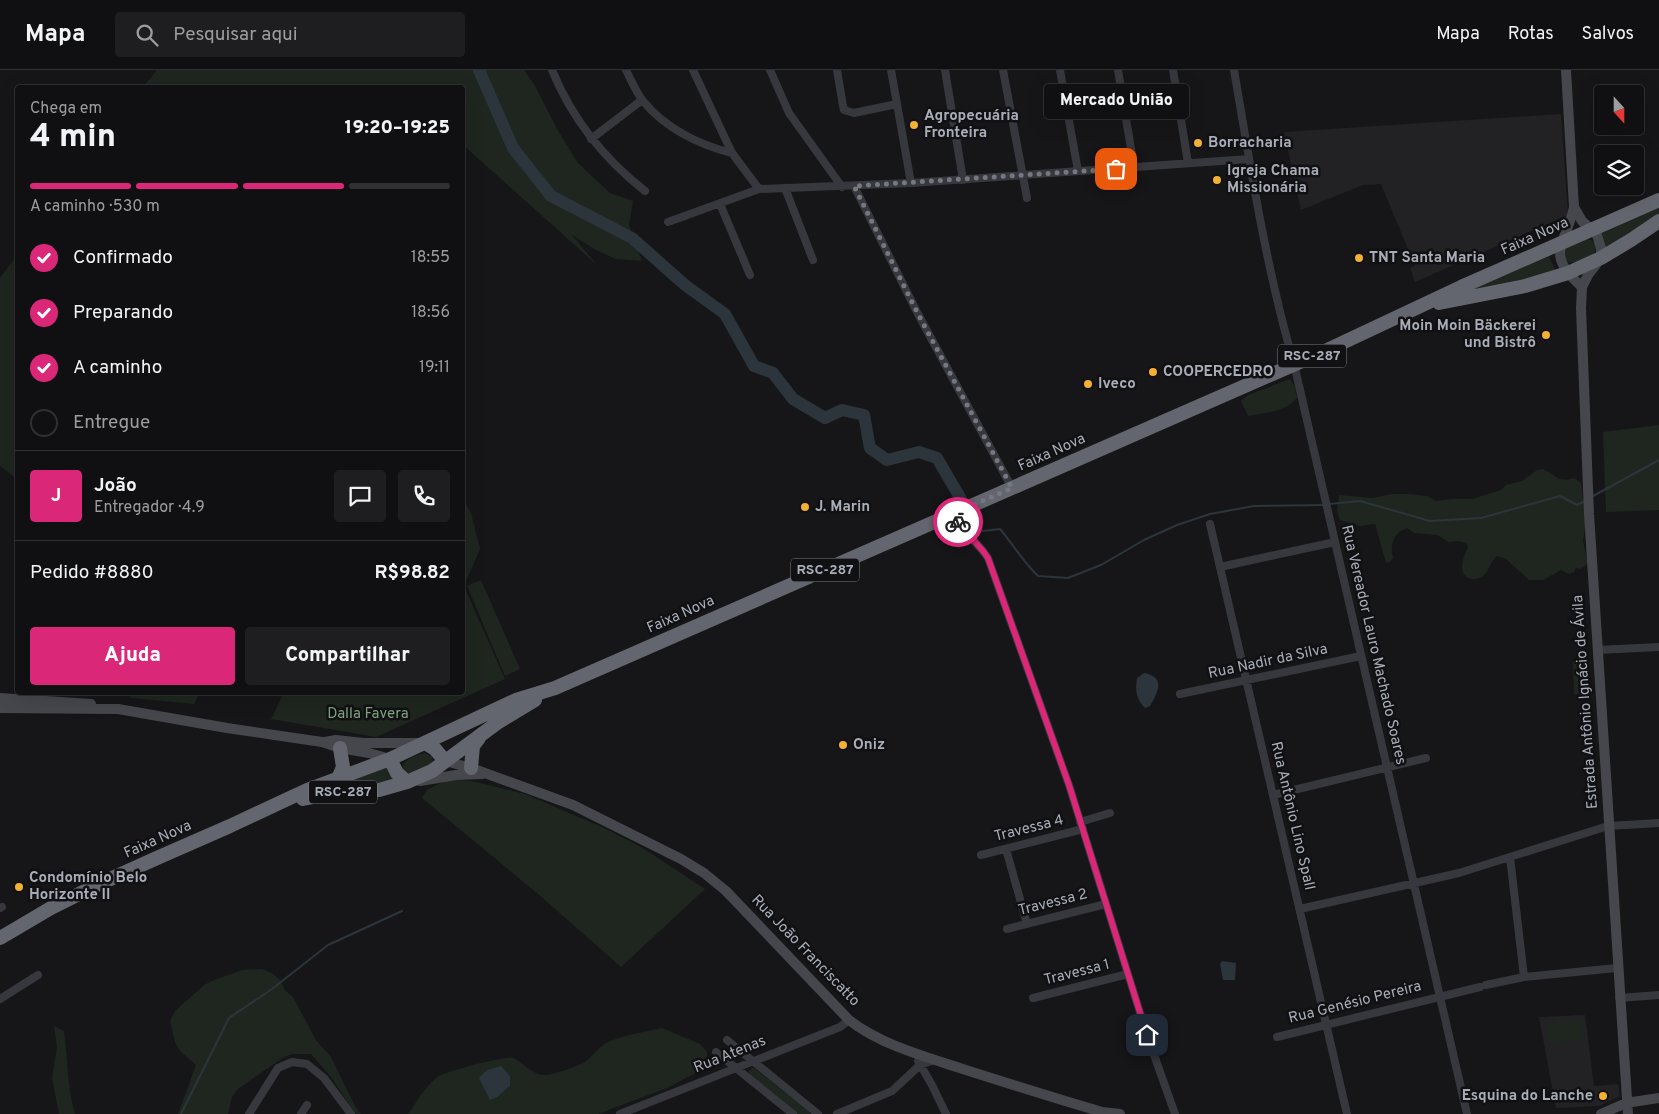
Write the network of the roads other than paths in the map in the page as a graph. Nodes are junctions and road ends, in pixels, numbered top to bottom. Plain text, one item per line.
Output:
1 (552, 70) edge
2 (626, 70) edge
3 (693, 70) edge
4 (770, 70) edge
5 (837, 70) edge
6 (891, 70) edge
7 (945, 70) edge
8 (1003, 70) edge
9 (1060, 70) edge
10 (1118, 70) edge
11 (1173, 70) edge
12 (1234, 70) edge
13 (1566, 70) edge
14 (642, 100) junction
15 (897, 104) junction
16 (591, 139) junction
17 (732, 153) junction
18 (1249, 159) junction
19 (1188, 164) junction
20 (1134, 167) junction
21 (1078, 171) junction
22 (1023, 175) junction
23 (963, 180) junction
24 (911, 183) junction
25 (854, 186) junction
26 (842, 187) junction
27 (785, 188) junction
28 (759, 189) junction
29 (645, 191) dead end
30 (1027, 198) dead end
31 (1659, 200) edge
32 (720, 204) junction
33 (1574, 207) junction
34 (1659, 221) edge
35 (668, 222) dead end
36 (1592, 229) junction
37 (1560, 244) junction
38 (1601, 258) junction
39 (813, 260) dead end
40 (1568, 273) junction
41 (750, 275) dead end
42 (1582, 287) junction
43 (1424, 305) junction
44 (1294, 364) junction
45 (1012, 488) junction
46 (951, 515) junction
47 (1210, 524) dead end
48 (1335, 542) junction
49 (1220, 567) junction
50 (1659, 647) edge
51 (1597, 650) junction
52 (1361, 656) junction
53 (1247, 680) junction
54 (555, 688) junction
55 (1180, 694) dead end
56 (0, 698) edge
57 (0, 708) edge
58 (111, 709) junction
59 (482, 734) junction
60 (322, 742) junction
61 (425, 742) junction
62 (340, 748) junction
63 (1426, 758) dead end
64 (390, 759) junction
65 (445, 761) junction
66 (1387, 768) junction
67 (477, 771) junction
68 (338, 779) junction
69 (408, 782) junction
70 (1273, 795) junction
71 (279, 804) junction
72 (1110, 813) dead end
73 (1659, 823) edge
74 (1082, 826) junction
75 (1608, 826) junction
76 (1006, 848) junction
77 (981, 855) dead end
78 (1510, 857) junction
79 (1414, 883) junction
80 (1106, 904) junction
81 (1300, 909) junction
82 (1027, 924) junction
83 (1007, 929) dead end
84 (0, 938) edge
85 (1617, 968) junction
86 (38, 974) dead end
87 (1128, 974) junction
88 (1524, 977) junction
89 (1659, 995) edge
90 (1440, 996) junction
91 (1033, 998) dead end
92 (1619, 998) junction
93 (0, 999) edge
94 (849, 1020) junction
95 (1326, 1024) junction
96 (1277, 1037) dead end
97 (726, 1040) dead end
98 (716, 1052) dead end
99 (913, 1052) junction
100 (935, 1060) junction
101 (753, 1061) junction
102 (920, 1065) junction
103 (736, 1068) junction
104 (1659, 1098) edge
105 (1626, 1103) junction
106 (307, 1105) dead end
107 (635, 1111) edge
108 (249, 1114) edge
109 (301, 1114) edge
110 (352, 1114) edge
111 (620, 1114) edge
112 (793, 1114) edge
113 (818, 1114) edge
114 (837, 1114) edge
115 (946, 1114) edge
116 (1120, 1114) edge
117 (1175, 1114) edge
118 (1347, 1114) edge
119 (1467, 1114) edge
120 (1601, 1114) edge
121 (1628, 1114) edge

1 - 16 street
2 - 14 street
3 - 17 street
4 - 26 street
5 - 15 street
6 - 15 street
7 - 23 street
8 - 22 street
9 - 21 street
10 - 20 street
11 - 19 street
12 - 18 street, Rua Vereador Lauro Machado Soares
13 - 33 street
14 - 16 street
14 - 17 street
15 - 24 street
16 - 29 street
17 - 28 street
18 - 19 street
18 - 44 street, Rua Vereador Lauro Machado Soares
19 - 20 street
20 - 21 street
21 - 22 street
22 - 23 street
22 - 30 street
23 - 24 street
24 - 25 street
25 - 26 street
25 - 45 street
26 - 27 street
27 - 28 street
27 - 39 street
28 - 32 street
31 - 36 highway, Faixa Nova / RSC-287
32 - 35 street
32 - 41 street
33 - 36 street
33 - 37 street
34 - 38 highway, Faixa Nova / RSC-287
36 - 37 highway, Faixa Nova / RSC-287
36 - 38 street
37 - 40 street
37 - 43 highway, Faixa Nova / RSC-287
38 - 40 highway, Faixa Nova / RSC-287
38 - 42 street, Estrada Antônio Ignácio de Ávila
40 - 42 street
40 - 43 highway, Faixa Nova / RSC-287
42 - 51 street, Estrada Antônio Ignácio de Ávila
43 - 44 highway, Faixa Nova / RSC-287
44 - 45 highway, Faixa Nova / RSC-287
44 - 48 street, Rua Vereador Lauro Machado Soares
45 - 46 highway, Faixa Nova / RSC-287
46 - 54 highway, Faixa Nova / RSC-287
46 - 74 street
47 - 49 street, Rua Antônio Lino Spall
48 - 49 street
48 - 52 street, Rua Vereador Lauro Machado Soares
49 - 53 street, Rua Antônio Lino Spall
50 - 51 street
51 - 75 street, Estrada Antônio Ignácio de Ávila
52 - 53 street, Rua Nadir da Silva
52 - 66 street, Rua Vereador Lauro Machado Soares
53 - 55 street, Rua Nadir da Silva
53 - 70 street, Rua Antônio Lino Spall
54 - 59 highway, Faixa Nova / RSC-287
54 - 61 highway, Faixa Nova / RSC-287
56 - 58 street
57 - 58 street
58 - 60 street
59 - 65 highway, Faixa Nova / RSC-287
59 - 67 highway
60 - 61 street
60 - 62 street
61 - 64 highway, Faixa Nova / RSC-287
61 - 65 highway
62 - 64 street
62 - 68 highway
63 - 66 street
64 - 68 highway, Faixa Nova / RSC-287
64 - 69 highway, RSC-287
65 - 67 street, Rua João Franciscatto
65 - 69 highway, Faixa Nova / RSC-287
66 - 70 street
66 - 79 street, Rua Vereador Lauro Machado Soares
67 - 69 street, Rua João Franciscatto
67 - 94 street, Rua João Franciscatto
68 - 71 highway, Faixa Nova / RSC-287
69 - 71 highway, Faixa Nova / RSC-287
70 - 81 street, Rua Antônio Lino Spall
71 - 84 highway, Faixa Nova / RSC-287
72 - 74 street, Travessa 4
73 - 75 street
74 - 76 street, Travessa 4
74 - 80 street
75 - 78 street
75 - 85 street, Estrada Antônio Ignácio de Ávila
76 - 77 street, Travessa 4
76 - 82 street
78 - 79 street
78 - 88 street
79 - 81 street
79 - 90 street, Rua Vereador Lauro Machado Soares
80 - 82 street, Travessa 2
80 - 87 street
81 - 95 street, Rua Antônio Lino Spall
82 - 83 street, Travessa 2
85 - 88 street, Rua Genésio Pereira
85 - 92 street, Estrada Antônio Ignácio de Ávila
86 - 93 street
87 - 91 street, Travessa 1
87 - 117 street
88 - 90 street, Rua Genésio Pereira
89 - 92 street
90 - 95 street, Rua Genésio Pereira
90 - 119 street, Rua Vereador Lauro Machado Soares
92 - 105 street, Estrada Antônio Ignácio de Ávila
94 - 99 street, Rua João Franciscatto
94 - 101 street, Rua Atenas
95 - 96 street, Rua Genésio Pereira
95 - 118 street, Rua Antônio Lino Spall
97 - 101 street
98 - 103 street
99 - 100 street, Rua João Franciscatto
99 - 102 street
100 - 102 street
100 - 116 street, Rua João Franciscatto
101 - 103 street, Rua Atenas
101 - 113 street
102 - 114 street
102 - 115 street
103 - 107 street, Rua Atenas
103 - 112 street
104 - 105 street
105 - 120 street
105 - 121 street, Estrada Antônio Ignácio de Ávila
106 - 109 street
107 - 111 street, Rua Atenas
108 - 110 street

